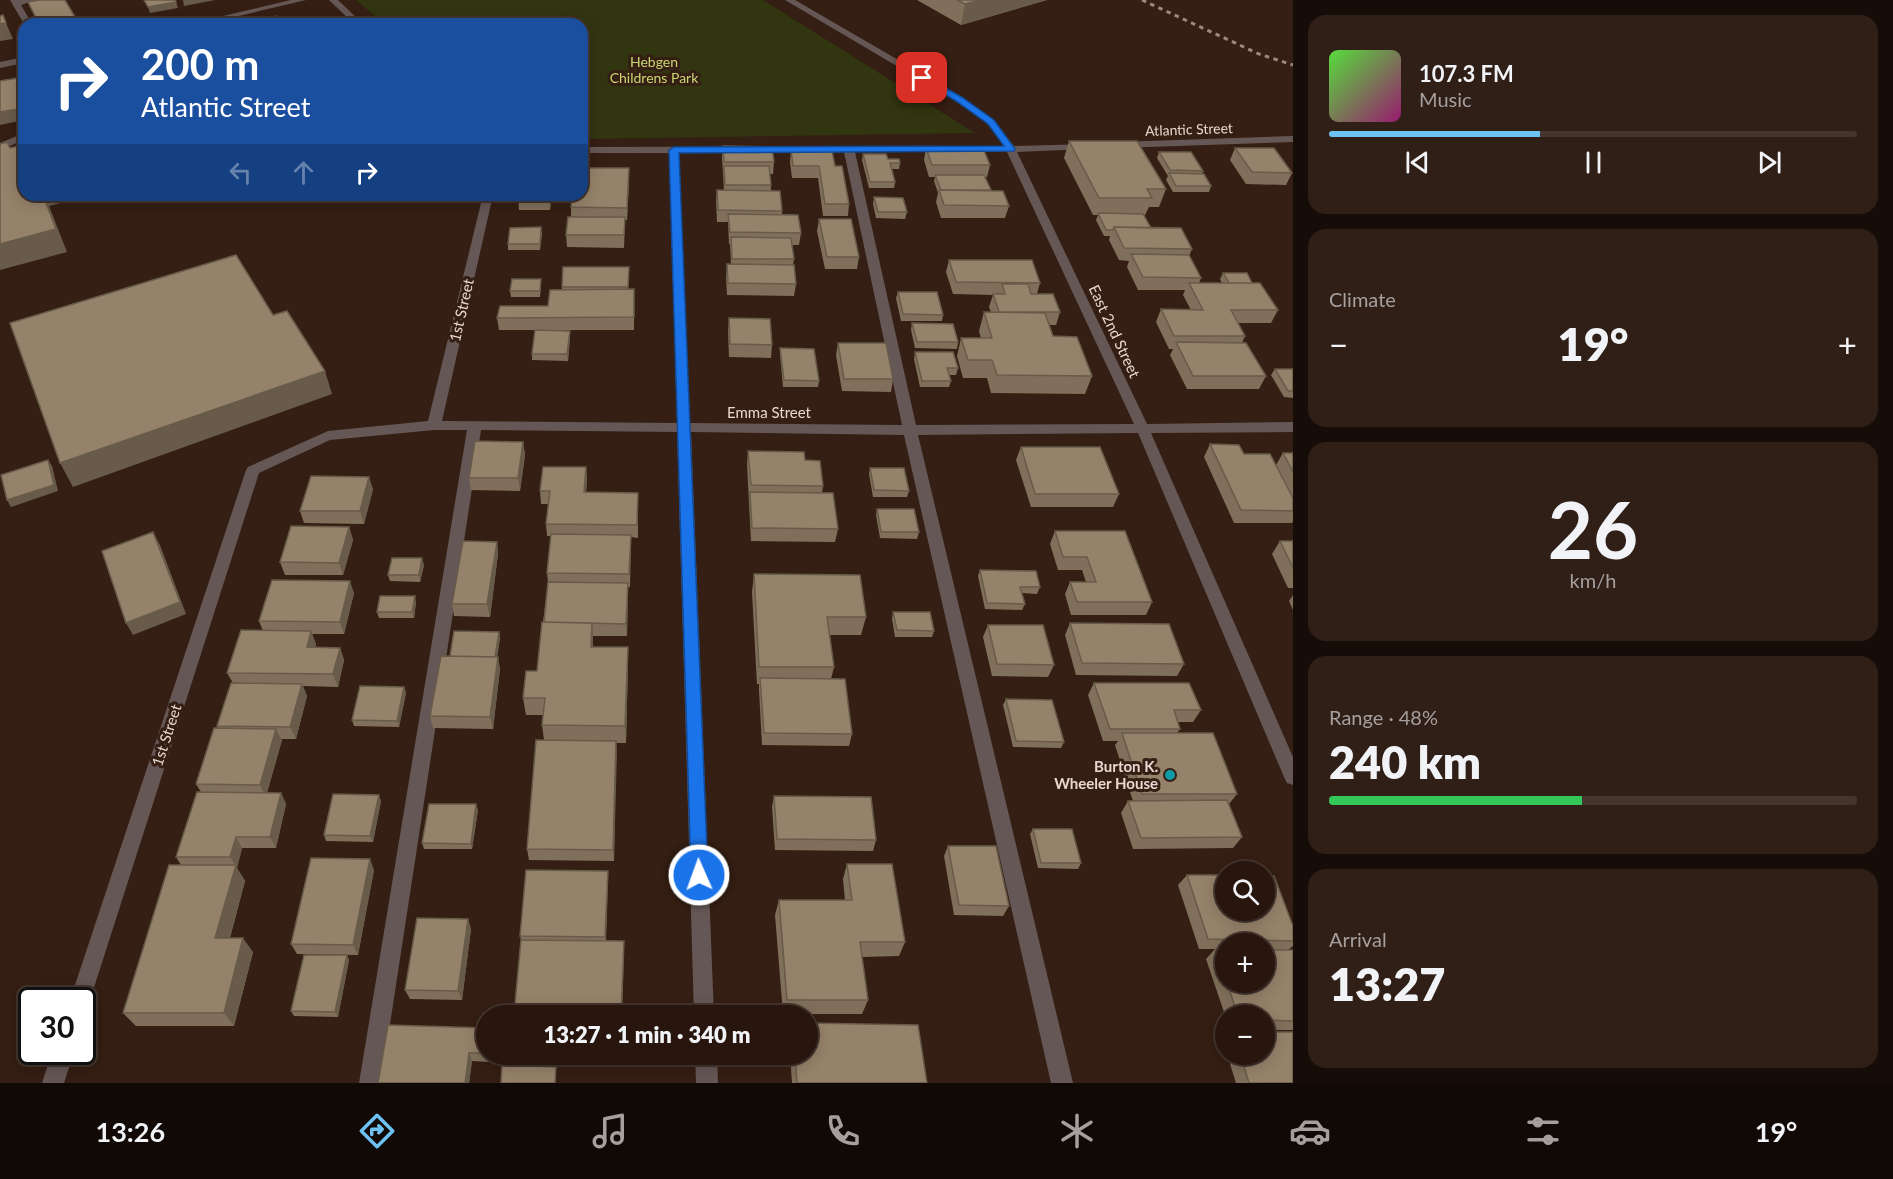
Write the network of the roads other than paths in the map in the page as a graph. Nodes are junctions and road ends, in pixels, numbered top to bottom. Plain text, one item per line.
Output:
1 (32, 0) edge
2 (302, 0) edge
3 (333, 0) edge
4 (789, 0) edge
5 (15, 2) edge
6 (24, 18) edge
7 (220, 18) edge
8 (352, 18) edge
9 (18, 61) edge
10 (0, 65) edge
11 (18, 139) edge
12 (1293, 139) edge
13 (1093, 146) edge
14 (1105, 146) edge
15 (0, 147) edge
16 (18, 147) edge
17 (1011, 149) junction
18 (588, 150) edge
19 (674, 150) junction
20 (849, 150) junction
21 (487, 201) edge
22 (434, 424) junction
23 (475, 425) junction
24 (1293, 427) edge
25 (684, 429) junction
26 (1143, 429) junction
27 (910, 430) junction
28 (253, 470) joint
29 (1293, 777) edge
30 (84, 987) edge
31 (704, 1005) edge
32 (59, 1065) edge
33 (706, 1065) edge
34 (53, 1083) edge
35 (370, 1083) edge
36 (707, 1083) edge
37 (1062, 1083) edge

1 - 5 street
2 - 7 street
3 - 8 street
4 - 17 street, East 2nd Street
5 - 6 street
9 - 10 street
11 - 15 street
12 - 14 street, Atlantic Street
13 - 17 street
15 - 16 street
17 - 20 street
17 - 26 street, East 2nd Street
18 - 19 street
19 - 20 street
19 - 25 street
20 - 27 street
21 - 22 street, 1st Street
22 - 23 street, Emma Street
22 - 28 street, Emma Street
23 - 25 street, Emma Street
23 - 35 street
24 - 26 street, Emma Street
25 - 27 street, Emma Street
25 - 31 street
26 - 27 street, Emma Street
26 - 29 street, East 2nd Street
27 - 37 street
28 - 30 street, 1st Street
32 - 34 street
33 - 36 street

